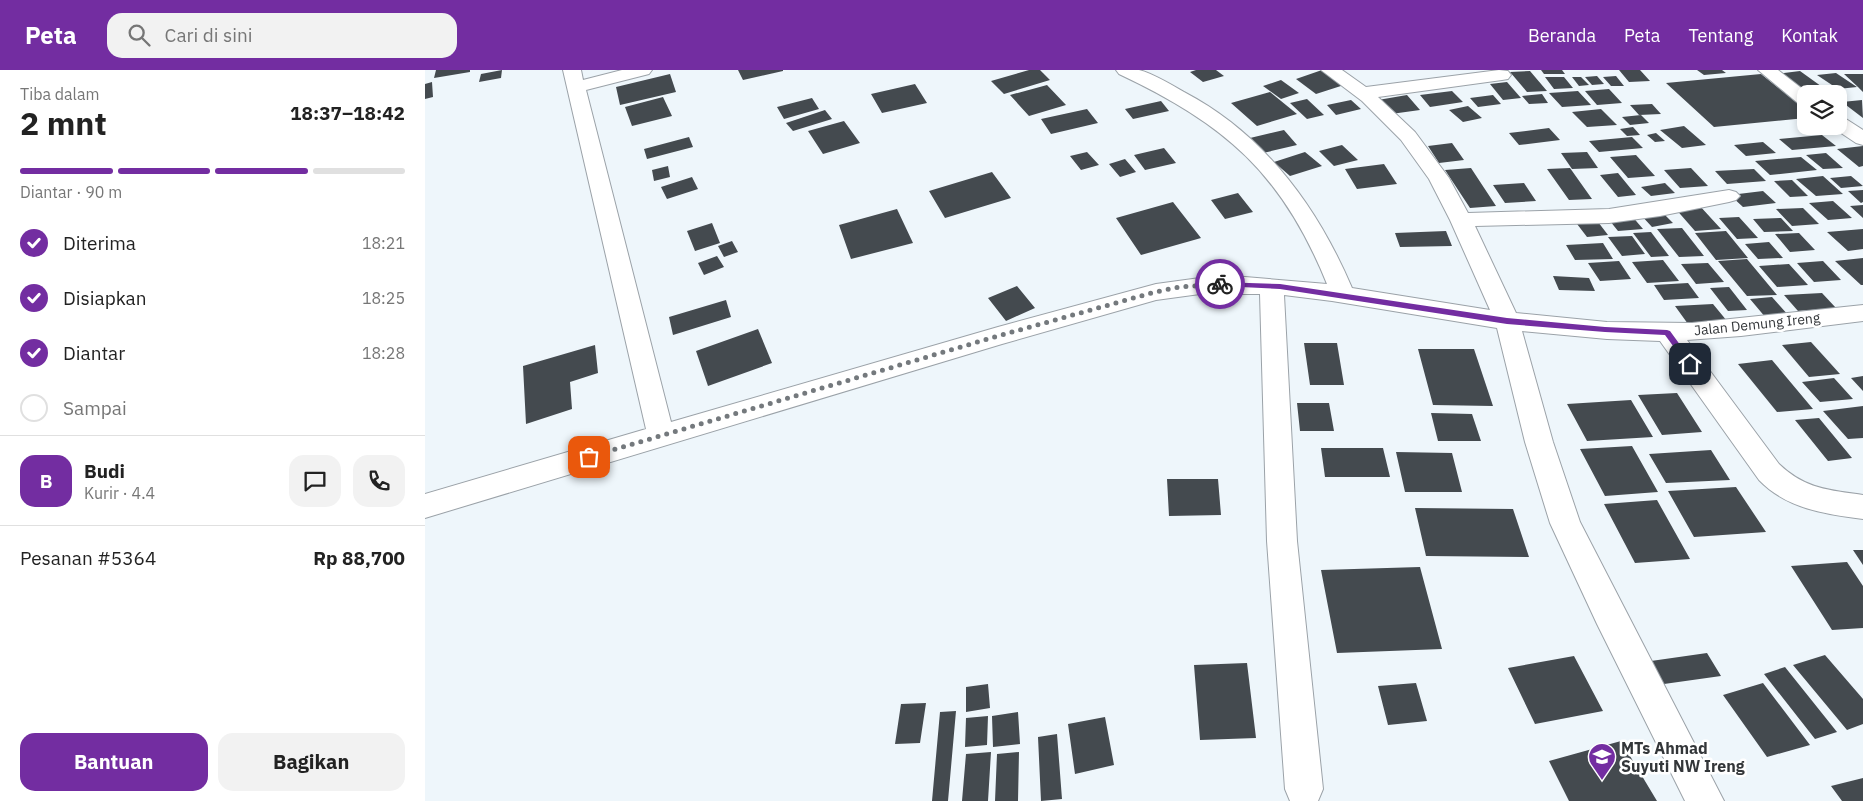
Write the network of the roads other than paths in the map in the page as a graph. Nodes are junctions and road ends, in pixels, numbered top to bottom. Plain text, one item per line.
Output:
1 (643, 70) edge
2 (1125, 70) edge
3 (1330, 70) edge
4 (1767, 70) edge
5 (1502, 75) dead end
6 (573, 78) edge
7 (1363, 93) junction
8 (1797, 93) edge
9 (1847, 128) edge
10 (1863, 140) edge
11 (1729, 196) dead end
12 (1461, 220) junction
13 (1272, 286) junction
14 (1343, 295) junction
15 (1863, 313) edge
16 (1507, 321) junction
17 (1667, 332) junction
18 (661, 435) junction
19 (425, 506) edge
20 (1863, 507) edge
21 (1304, 789) dead end
22 (1705, 801) edge

1 - 6 street
2 - 14 street
3 - 7 street
4 - 8 street
5 - 7 street
6 - 18 street
7 - 12 street
9 - 10 street
11 - 12 street
12 - 16 street
13 - 14 street, Jalan Demung Ireng
13 - 18 street, Jalan Demung Ireng
13 - 21 street
14 - 16 street, Jalan Demung Ireng
15 - 17 street, Jalan Demung Ireng
16 - 17 street, Jalan Demung Ireng
16 - 22 street
17 - 20 street
18 - 19 street, Jalan Demung Ireng

